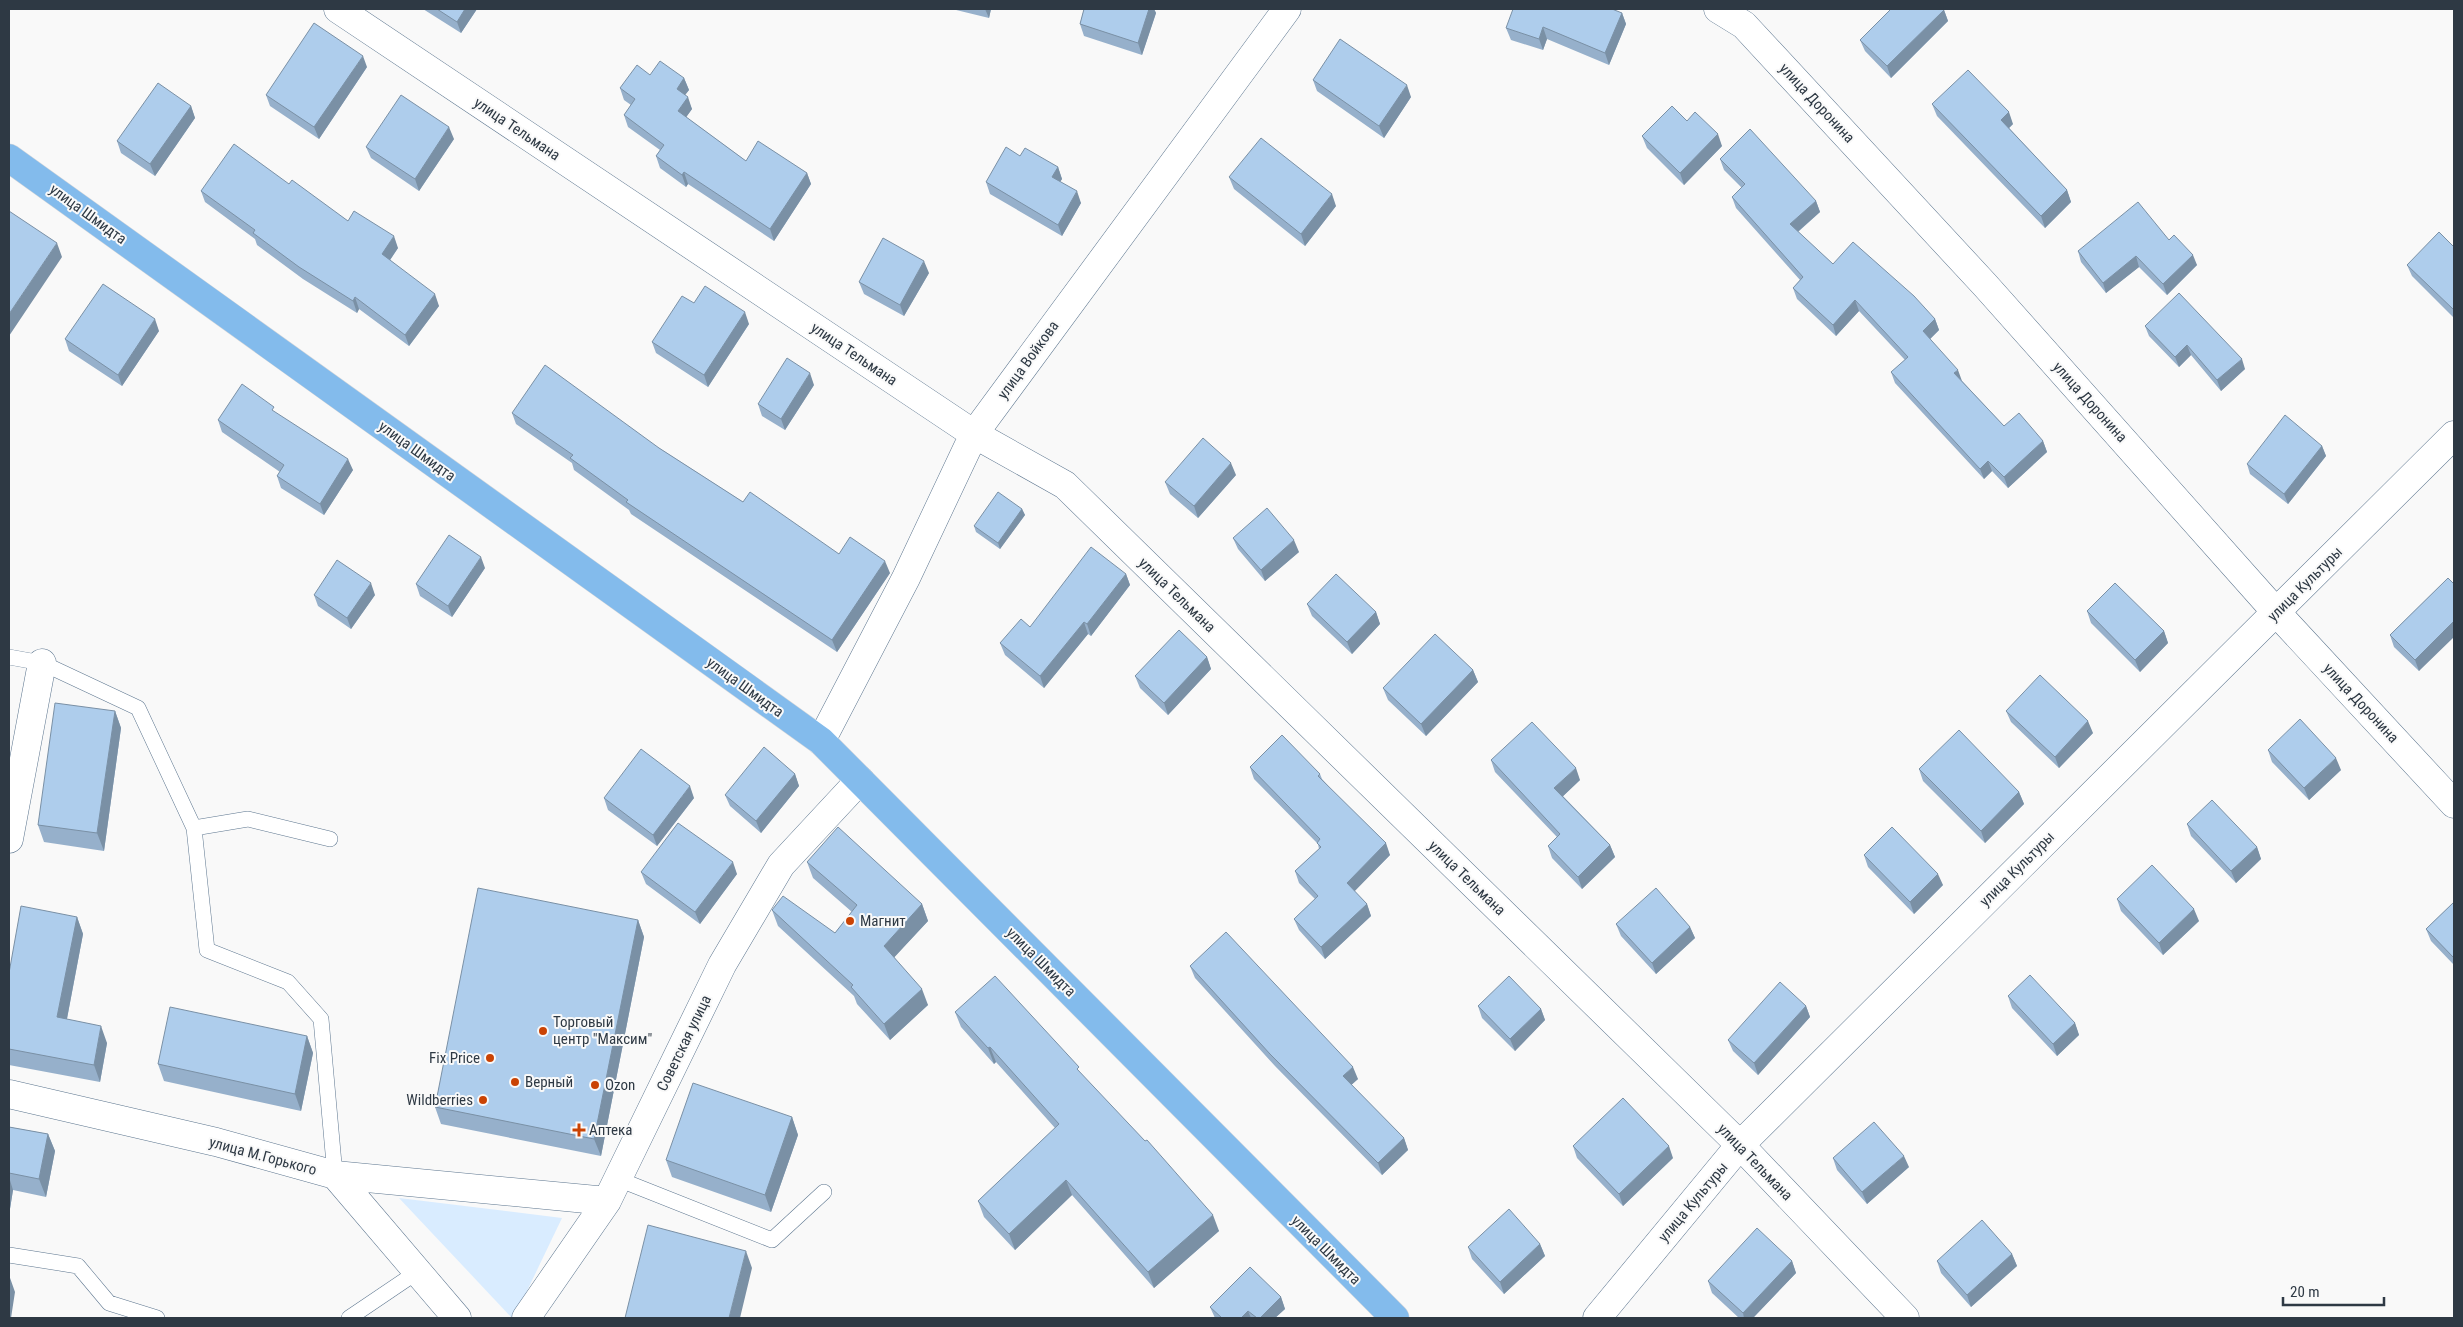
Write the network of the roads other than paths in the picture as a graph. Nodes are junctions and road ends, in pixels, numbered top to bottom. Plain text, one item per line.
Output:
1 (338, 9) edge
2 (1286, 9) edge
3 (1718, 9) edge
4 (9, 158) edge
5 (974, 434) junction
6 (2454, 435) edge
7 (2276, 612) junction
8 (9, 657) edge
9 (42, 663) junction
10 (822, 741) junction
11 (860, 780) junction
12 (2454, 804) edge
13 (194, 828) junction
14 (9, 838) edge
15 (330, 839) dead end
16 (9, 1094) edge
17 (1740, 1145) junction
18 (335, 1175) junction
19 (613, 1190) junction
20 (824, 1192) dead end
21 (9, 1255) edge
22 (417, 1272) junction
23 (157, 1318) edge
24 (349, 1318) edge
25 (457, 1318) edge
26 (526, 1318) edge
27 (1395, 1318) edge
28 (1597, 1318) edge
29 (1904, 1318) edge

1 - 5 street, улица Тельмана
2 - 5 street, улица Войкова
3 - 7 street, улица Доронина
4 - 10 main road, улица Шмидта
5 - 10 street, улица Войкова
5 - 17 street, улица Тельмана
6 - 7 street, улица Культуры
7 - 12 street, улица Доронина
7 - 17 street, улица Культуры
8 - 9 lane
9 - 13 lane
9 - 14 street
10 - 11 main road, улица Шмидта
11 - 19 street, Советская улица
11 - 27 main road, улица Шмидта
13 - 15 lane
13 - 18 lane
16 - 18 street, улица М.Горького
17 - 28 street, улица Культуры
17 - 29 street, улица Тельмана
18 - 19 street
18 - 22 street, улица М.Горького
19 - 20 lane
19 - 26 street, Советская улица
21 - 23 lane
22 - 24 lane
22 - 25 street, улица М.Горького

